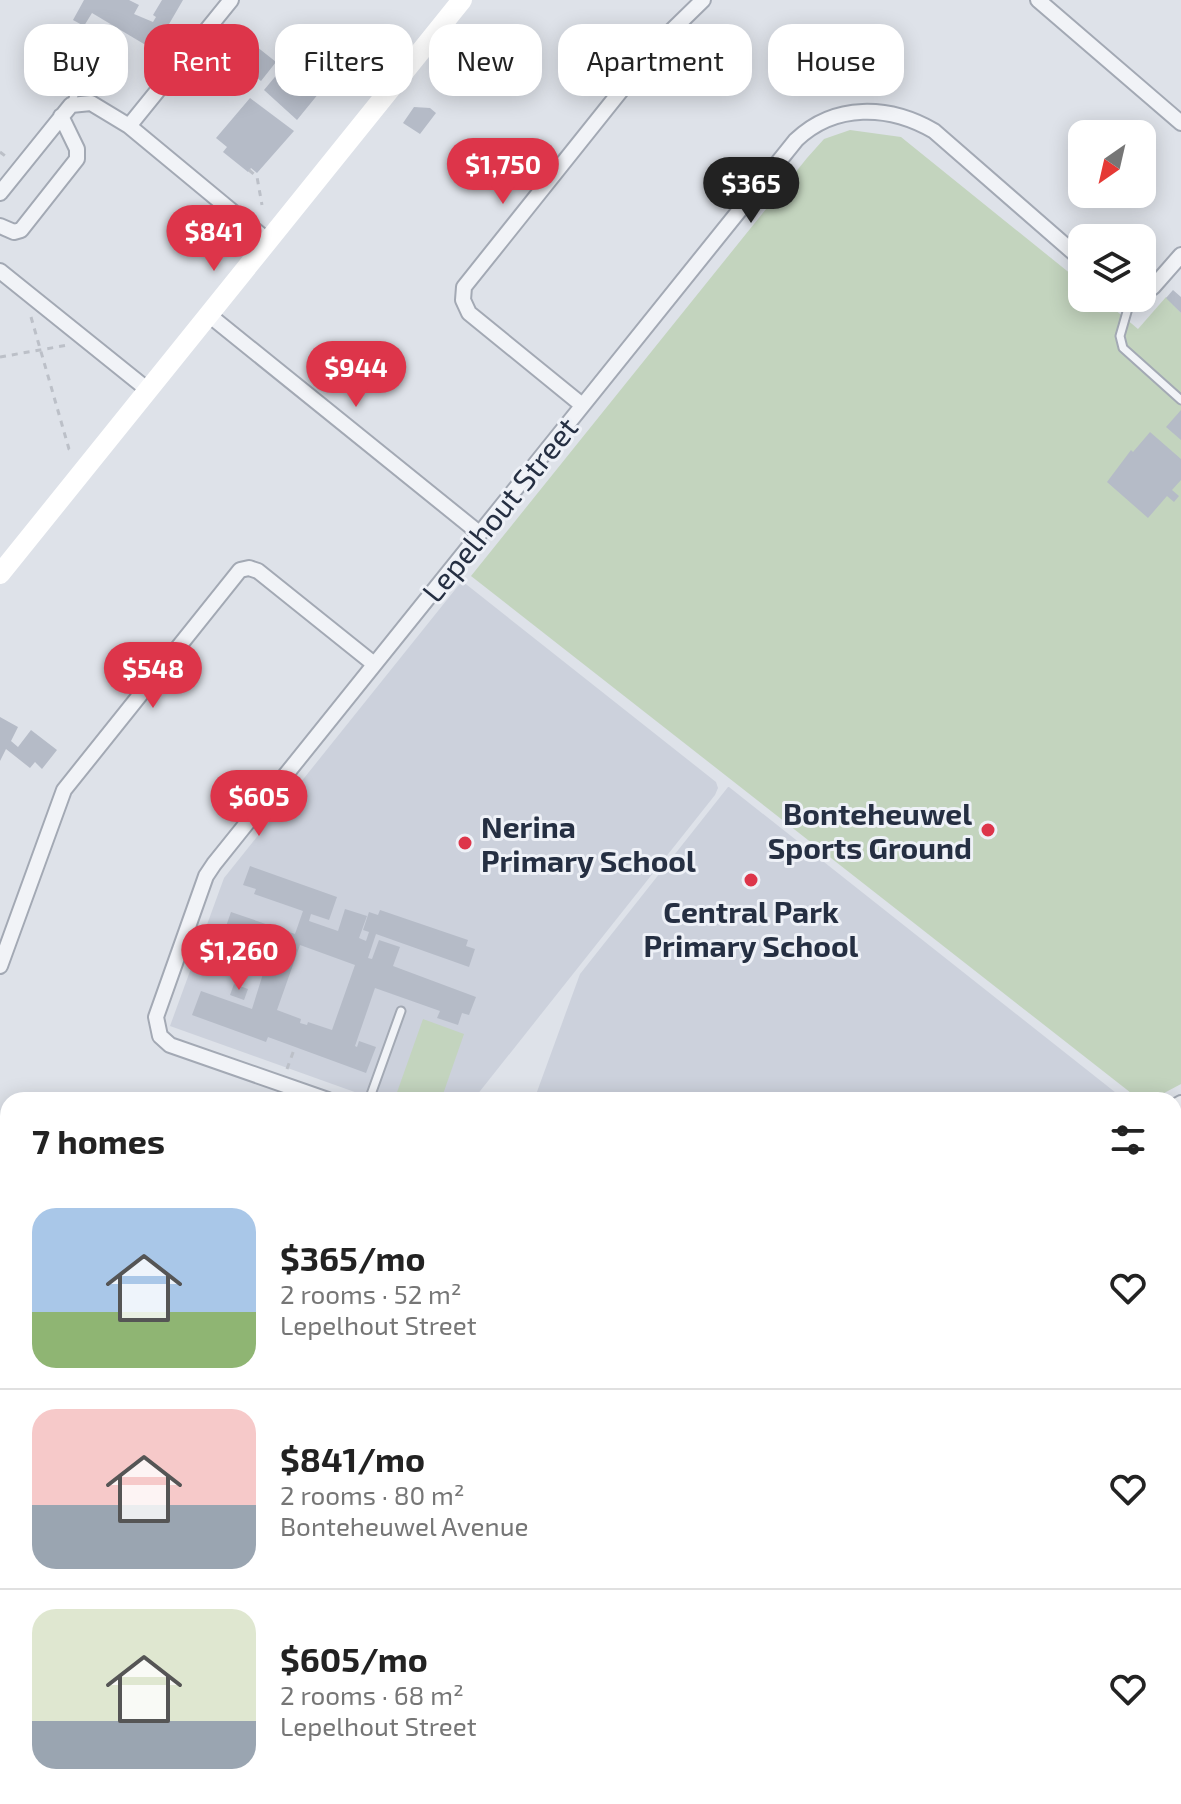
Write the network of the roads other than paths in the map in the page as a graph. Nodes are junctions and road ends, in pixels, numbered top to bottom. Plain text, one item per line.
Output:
1 (231, 0) edge
2 (462, 0) edge
3 (703, 0) edge
4 (1038, 0) edge
5 (72, 96) edge
6 (66, 111) junction
7 (1181, 123) edge
8 (129, 126) junction
9 (0, 193) edge
10 (0, 226) edge
11 (268, 241) junction
12 (1068, 248) edge
13 (1181, 255) edge
14 (2, 277) edge
15 (1156, 284) edge
16 (1127, 312) edge
17 (209, 315) junction
18 (148, 390) junction
19 (1181, 400) edge
20 (582, 405) junction
21 (479, 533) junction
22 (0, 574) edge
23 (374, 664) junction
24 (0, 966) edge
25 (401, 1011) dead end
26 (305, 1092) edge
27 (372, 1092) edge

1 - 8 street
2 - 11 street
3 - 20 street
4 - 7 street
5 - 6 lane
6 - 8 street
6 - 9 street
6 - 10 street
8 - 11 street
11 - 17 street
12 - 20 street, Lepelhout Street
13 - 15 street
14 - 18 street
16 - 19 lane
17 - 18 street
17 - 21 street
18 - 22 street
20 - 21 street, Lepelhout Street
21 - 23 street, Lepelhout Street
23 - 24 street
23 - 26 street, Lepelhout Street
25 - 27 lane

